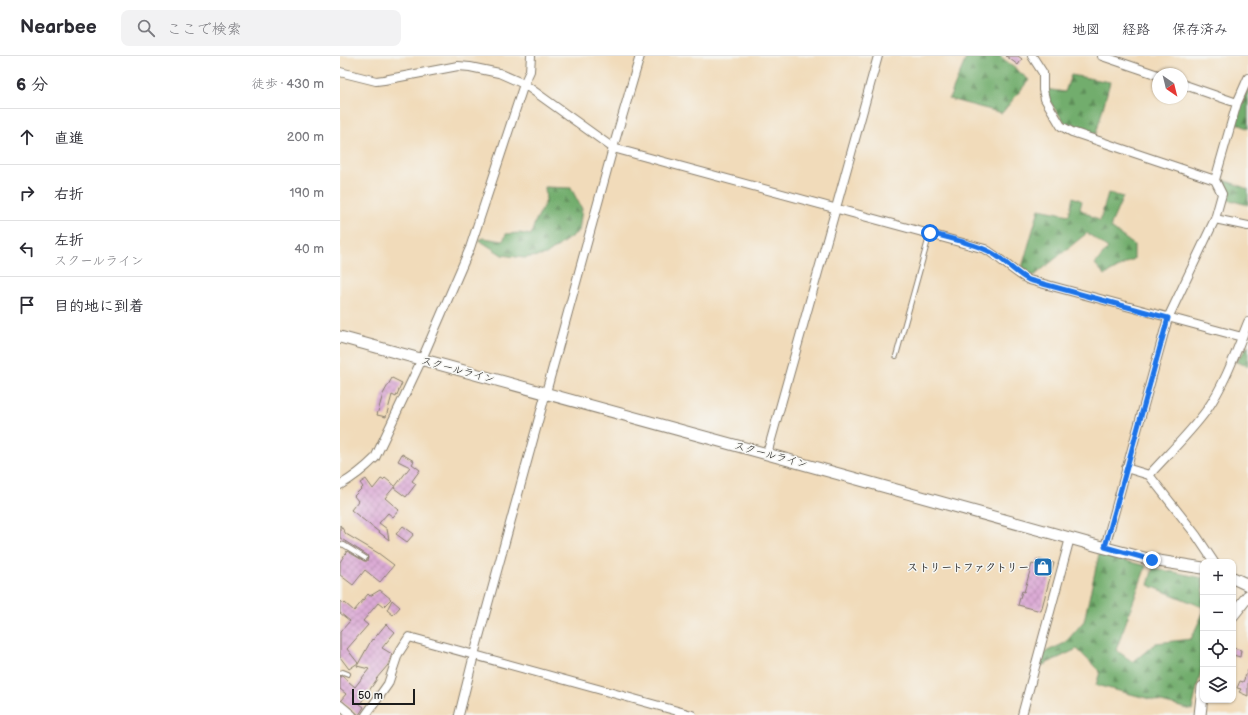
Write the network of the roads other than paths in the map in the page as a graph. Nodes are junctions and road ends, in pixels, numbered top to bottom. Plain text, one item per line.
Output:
1 (531, 56) edge
2 (640, 56) edge
3 (878, 56) edge
4 (1032, 56) edge
5 (1102, 56) edge
6 (340, 72) edge
7 (1152, 73) edge
8 (1248, 78) edge
9 (524, 84) junction
10 (1188, 86) edge
11 (1237, 103) junction
12 (613, 148) junction
13 (1215, 180) junction
14 (836, 208) junction
15 (1215, 219) junction
16 (1248, 226) edge
17 (930, 233) junction
18 (1168, 318) junction
19 (1248, 322) edge
20 (340, 337) edge
21 (1242, 338) junction
22 (896, 356) dead end
23 (422, 360) junction
24 (546, 393) junction
25 (768, 454) junction
26 (1126, 468) junction
27 (1149, 475) junction
28 (340, 484) edge
29 (1070, 538) junction
30 (340, 544) edge
31 (1105, 547) junction
32 (365, 558) dead end
33 (1212, 559) edge
34 (1200, 568) edge
35 (1236, 579) edge
36 (1248, 585) edge
37 (1248, 596) edge
38 (1236, 611) edge
39 (474, 655) junction
40 (340, 673) edge
41 (348, 674) dead end
42 (1201, 703) edge
43 (340, 705) edge
44 (352, 715) edge
45 (366, 715) edge
46 (459, 715) edge
47 (692, 715) edge
48 (1022, 715) edge
49 (1200, 715) edge

1 - 9 street
2 - 12 street
3 - 14 street
4 - 13 street
5 - 7 street
6 - 9 street
8 - 11 street
9 - 12 street
9 - 23 street
10 - 11 street
11 - 13 street
12 - 14 street
12 - 24 street
13 - 15 street
14 - 17 street
14 - 25 street
15 - 16 street
15 - 18 street
17 - 18 street
17 - 22 lane
18 - 21 street
18 - 26 street
19 - 21 street
20 - 23 street, スクールライン
21 - 27 street
23 - 24 street, スクールライン
23 - 28 street
24 - 25 street, スクールライン
24 - 39 street
25 - 29 street, スクールライン
26 - 27 street
26 - 31 street
27 - 33 street
29 - 31 street, スクールライン
29 - 48 street
30 - 32 lane
31 - 34 street, スクールライン
35 - 36 street
37 - 38 street
39 - 45 street
39 - 46 street
39 - 47 street
40 - 41 lane
42 - 49 street
43 - 44 street

